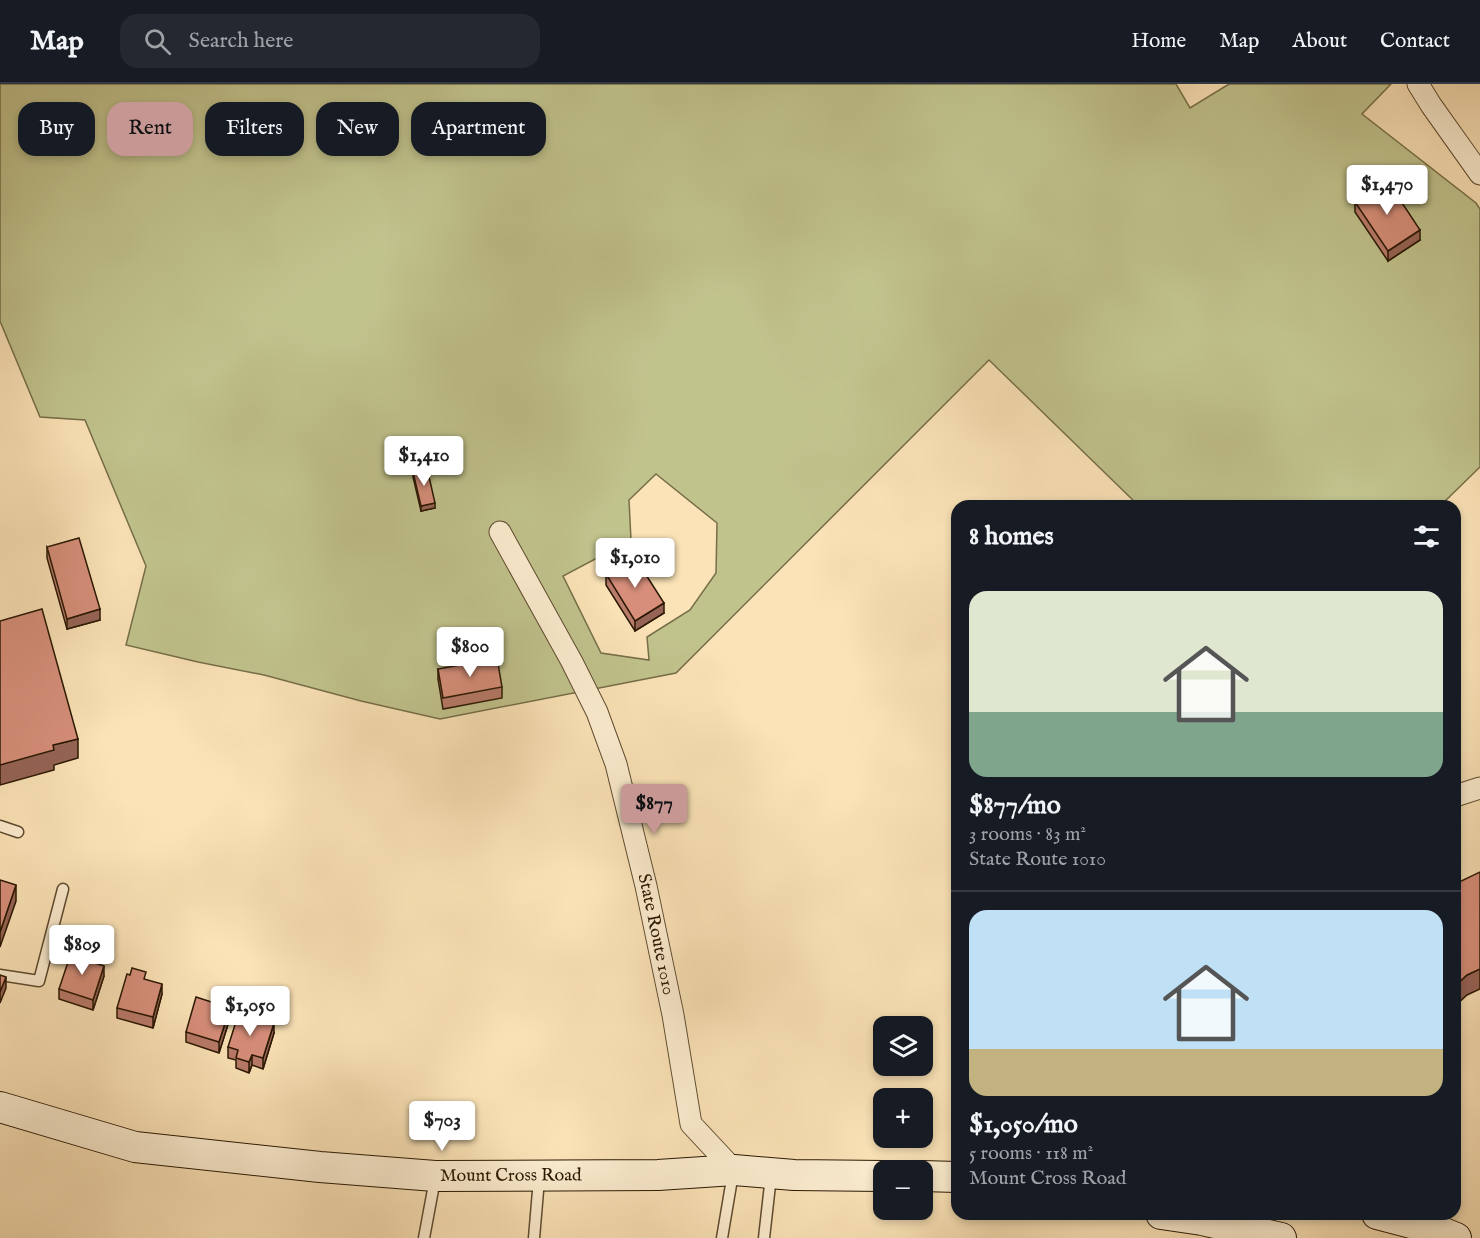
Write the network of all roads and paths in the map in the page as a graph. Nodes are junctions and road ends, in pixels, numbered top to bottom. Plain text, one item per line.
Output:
1 (1418, 84) edge
2 (1480, 174) edge
3 (500, 532) dead end
4 (1480, 788) edge
5 (1461, 794) edge
6 (0, 826) edge
7 (18, 832) dead end
8 (63, 889) dead end
9 (0, 975) edge
10 (0, 1107) edge
11 (734, 1170) junction
12 (771, 1174) junction
13 (540, 1175) junction
14 (435, 1176) junction
15 (873, 1176) edge
16 (933, 1176) edge
17 (951, 1177) edge
18 (1202, 1220) edge
19 (1400, 1220) edge
20 (424, 1238) edge
21 (534, 1238) edge
22 (722, 1238) edge
23 (764, 1238) edge
24 (1281, 1238) edge
25 (1455, 1238) edge

1 - 2 street
3 - 11 street, State Route 1010
4 - 5 street
6 - 7 lane
8 - 9 lane
10 - 14 main road, Mount Cross Road
11 - 12 main road, Mount Cross Road
11 - 13 main road, Mount Cross Road
11 - 22 lane
12 - 15 main road, Mount Cross Road
12 - 23 lane
13 - 14 main road, Mount Cross Road
13 - 21 lane
14 - 20 lane
16 - 17 main road
18 - 24 main road
19 - 25 main road

